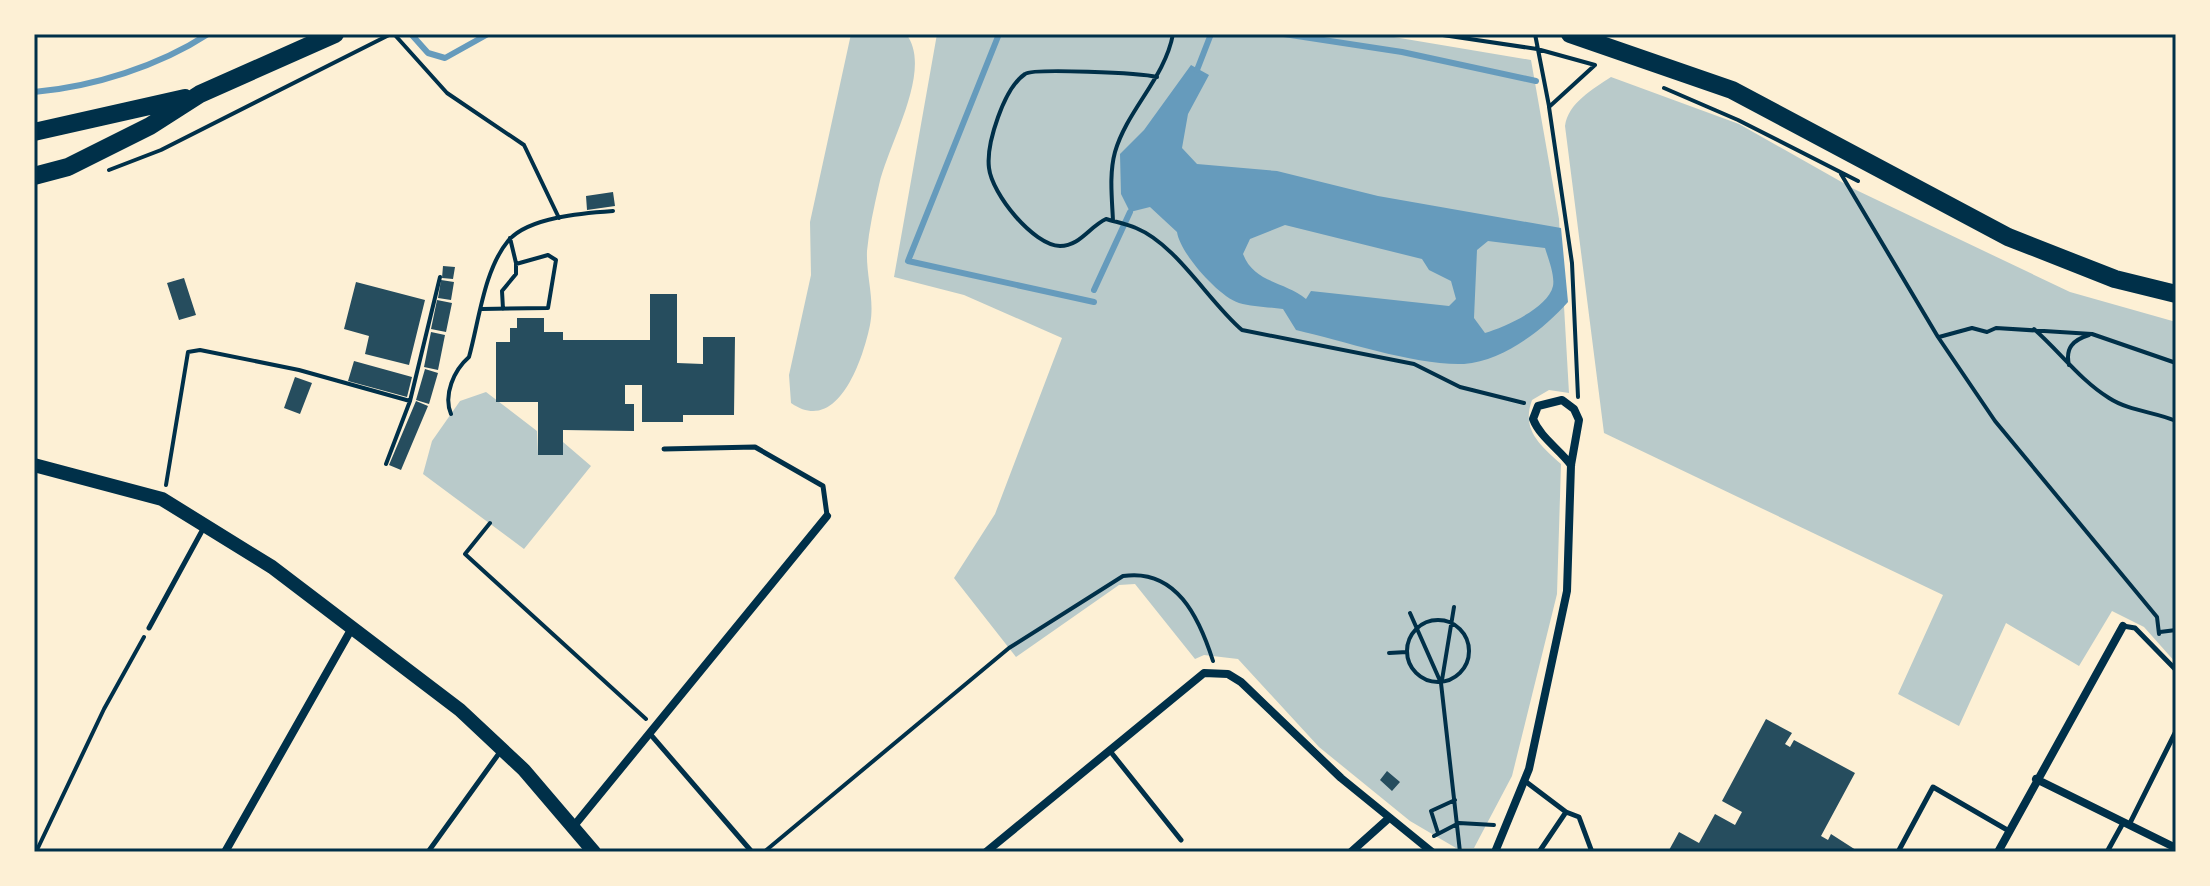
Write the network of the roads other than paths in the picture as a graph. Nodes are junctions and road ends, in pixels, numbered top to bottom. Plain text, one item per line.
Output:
1 (335, 34) edge
2 (1570, 34) edge
3 (200, 94) junction
4 (34, 132) edge
5 (34, 176) edge
6 (2176, 294) edge
7 (664, 449) dead end
8 (34, 465) edge
9 (1571, 465) junction
10 (827, 516) joint
11 (206, 524) junction
12 (2123, 626) joint
13 (149, 628) road end
14 (352, 628) junction
15 (2176, 670) edge
16 (2176, 731) edge
17 (654, 732) junction
18 (503, 748) junction
19 (1109, 750) junction
20 (2036, 779) junction
21 (1525, 781) junction
22 (1566, 812) junction
23 (1389, 818) junction
24 (2126, 824) junction
25 (573, 827) junction
26 (2009, 831) junction
27 (1181, 840) dead end
28 (2176, 848) edge
29 (225, 852) edge
30 (428, 852) edge
31 (593, 852) edge
32 (752, 852) edge
33 (986, 852) edge
34 (1351, 852) edge
35 (1432, 852) edge
36 (1495, 852) edge
37 (1539, 852) edge
38 (1592, 852) edge
39 (1898, 852) edge
40 (1998, 852) edge
41 (2107, 852) edge

1 - 3 highway
2 - 6 highway
3 - 4 highway
3 - 5 highway
7 - 10 lane
8 - 11 street
9 - 9 street
9 - 21 street
10 - 17 street
11 - 13 lane
11 - 14 street
12 - 15 lane
12 - 20 street
14 - 18 street
14 - 29 street
16 - 24 lane
17 - 25 street
17 - 32 lane
18 - 25 street
18 - 30 lane
19 - 23 street
19 - 27 lane
19 - 33 street
20 - 24 street
20 - 26 street
21 - 22 lane
21 - 36 street
22 - 37 lane
22 - 38 lane
23 - 34 street
23 - 35 street
24 - 28 street
24 - 41 lane
25 - 31 street
26 - 39 lane
26 - 40 street

